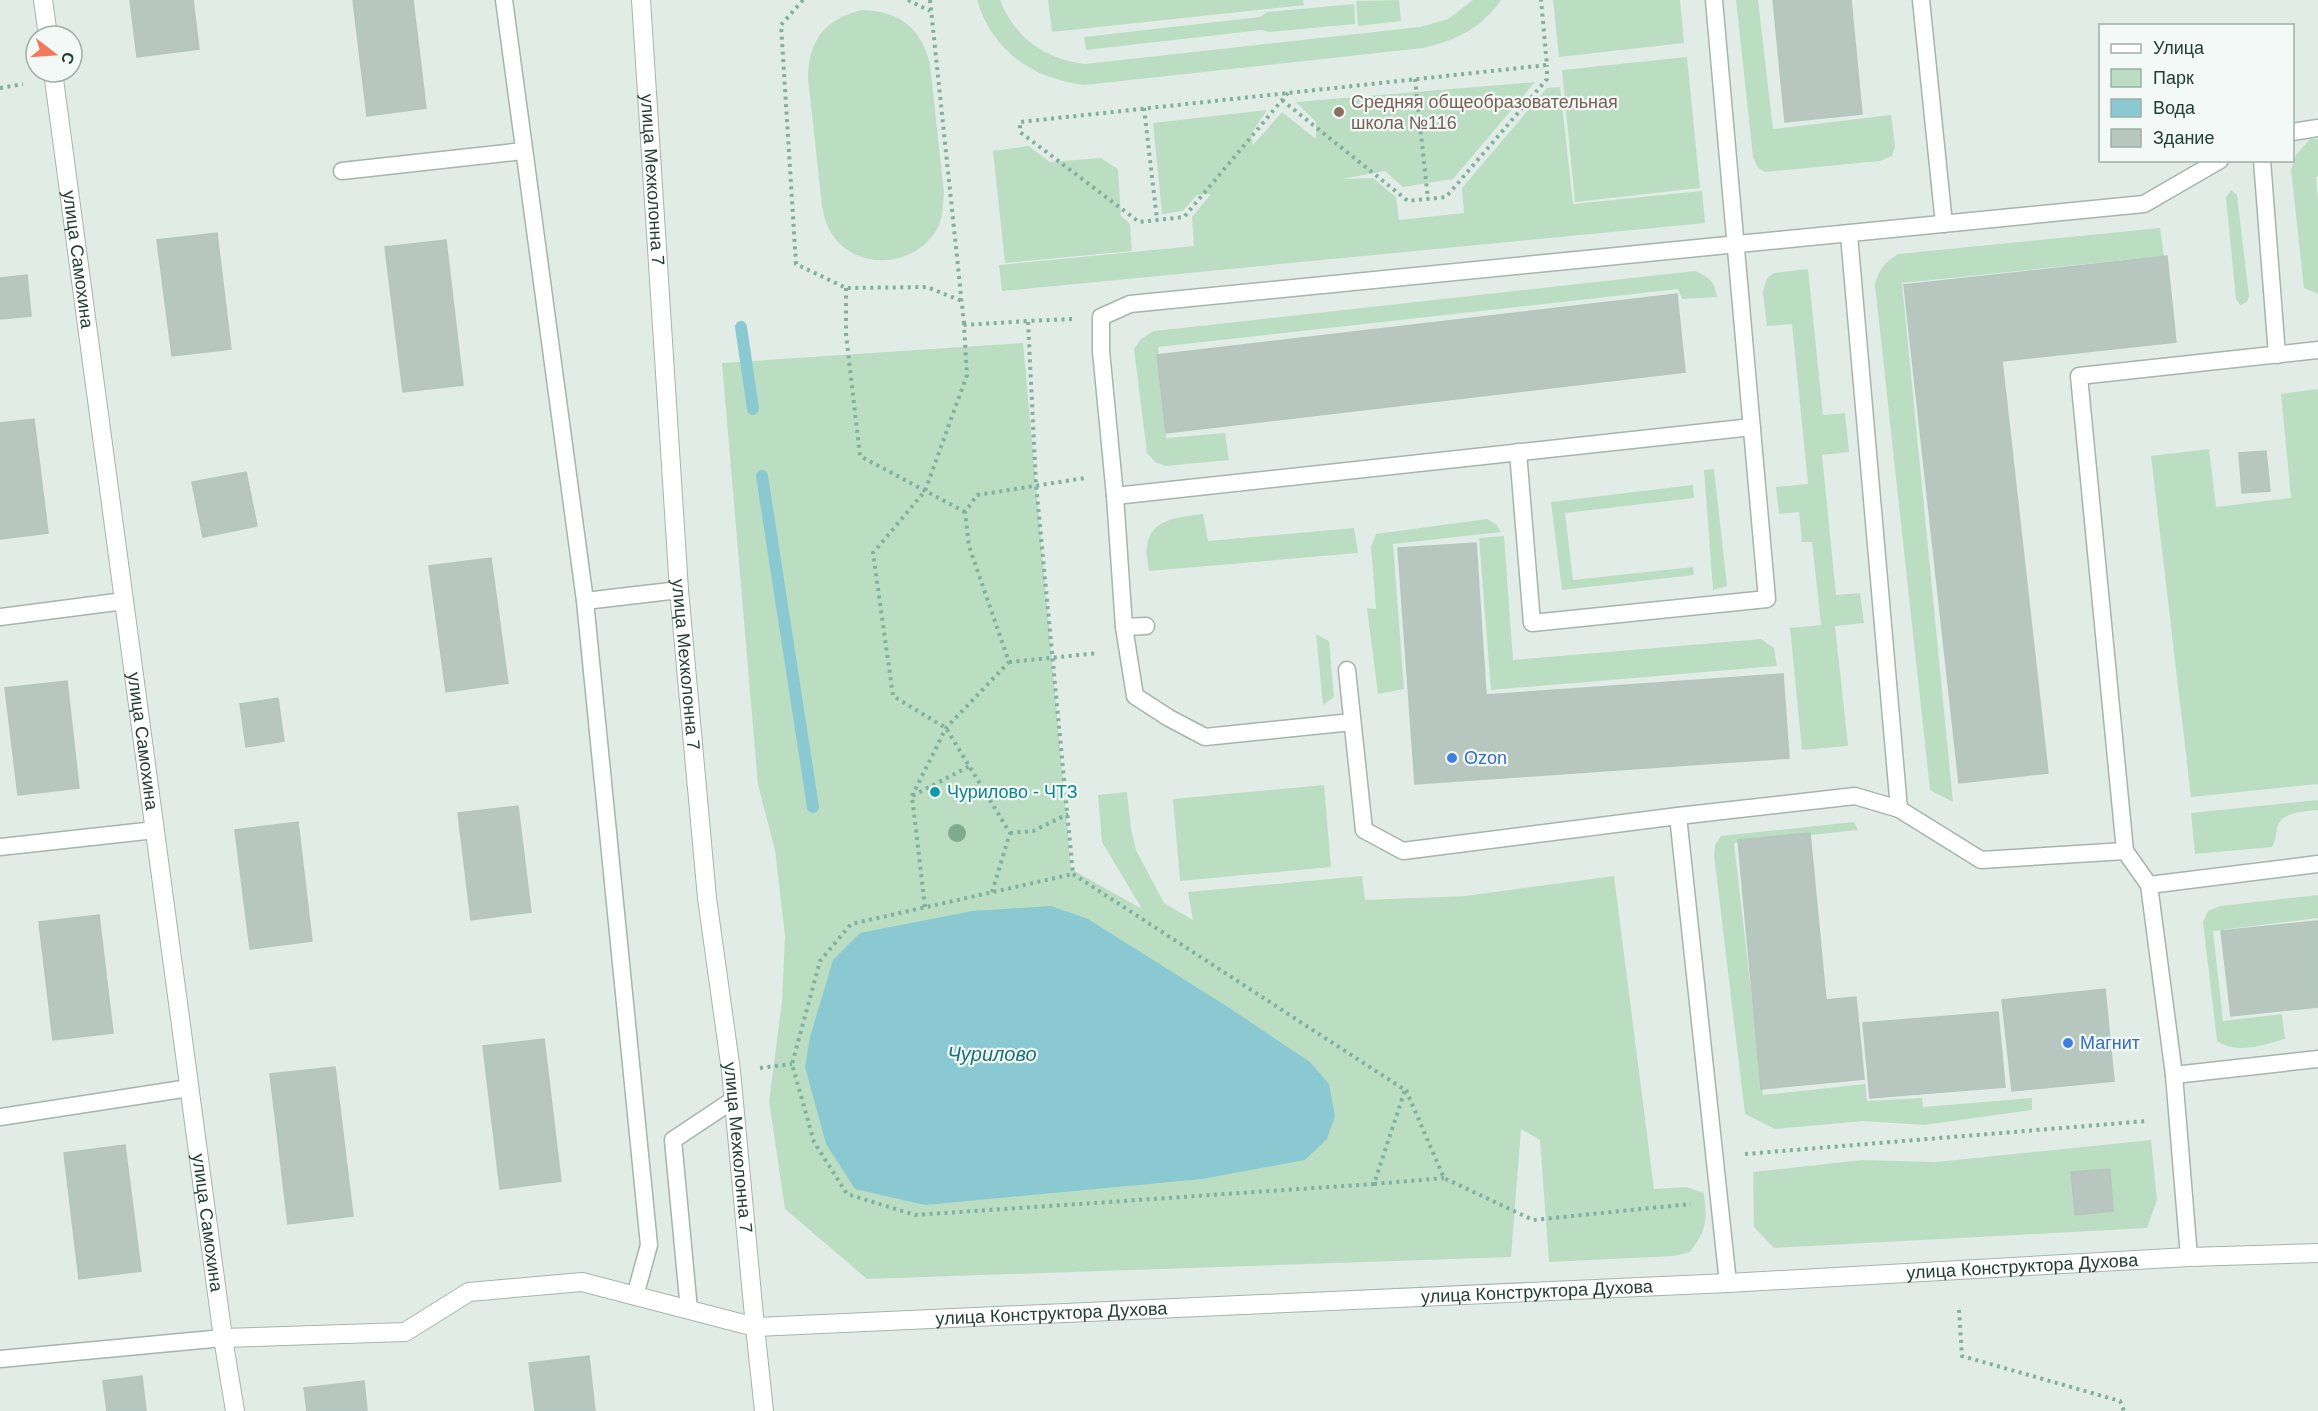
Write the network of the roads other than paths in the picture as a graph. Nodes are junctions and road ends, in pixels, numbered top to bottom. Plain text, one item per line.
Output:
1 (43, 0) edge
2 (504, 0) edge
3 (641, 0) edge
4 (1714, 0) edge
5 (1921, 0) edge
6 (46, 24) edge
7 (55, 84) edge
8 (2318, 128) edge
9 (2294, 132) edge
10 (523, 151) junction
11 (2217, 162) edge
12 (2262, 162) edge
13 (342, 171) dead end
14 (1944, 224) junction
15 (1849, 235) junction
16 (1737, 245) junction
17 (2318, 350) edge
18 (2277, 355) junction
19 (1752, 427) junction
20 (1518, 452) junction
21 (1115, 496) junction
22 (679, 590) junction
23 (124, 601) junction
24 (585, 601) junction
25 (0, 617) edge
26 (1146, 626) dead end
27 (1124, 627) junction
28 (1347, 670) dead end
29 (1352, 722) junction
30 (1899, 809) junction
31 (1678, 816) junction
32 (155, 830) junction
33 (0, 847) edge
34 (2124, 851) junction
35 (2318, 864) edge
36 (2149, 885) junction
37 (2318, 1059) edge
38 (2174, 1076) junction
39 (189, 1088) junction
40 (733, 1100) junction
41 (0, 1117) edge
42 (2318, 1253) edge
43 (2189, 1257) junction
44 (1728, 1283) junction
45 (634, 1296) junction
46 (689, 1310) junction
47 (755, 1327) junction
48 (223, 1338) junction
49 (0, 1359) edge
50 (236, 1411) edge
51 (764, 1411) edge

1 - 6 street
2 - 10 lane
3 - 22 street, улица Мехколонна 7
4 - 16 lane
5 - 14 lane
7 - 23 street, улица Самохина
8 - 9 lane
10 - 13 lane
10 - 24 lane
11 - 14 lane
12 - 18 lane
14 - 15 lane
15 - 16 lane
15 - 30 lane
16 - 19 lane
16 - 21 lane
17 - 18 lane
18 - 34 lane
19 - 20 lane
19 - 20 lane
20 - 21 lane
21 - 27 lane
22 - 24 lane
22 - 40 street, улица Мехколонна 7
23 - 25 lane
23 - 32 street, улица Самохина
24 - 45 lane
26 - 27 lane
27 - 29 lane
28 - 29 lane
29 - 31 lane
30 - 31 lane
30 - 34 lane
31 - 44 lane
32 - 33 lane
32 - 39 street, улица Самохина
34 - 36 lane
35 - 36 lane
36 - 38 lane
37 - 38 lane
38 - 43 lane
39 - 41 lane
39 - 48 street, улица Самохина
40 - 46 lane
40 - 47 street, улица Мехколонна 7
42 - 43 street, улица Конструктора Духова
43 - 44 street, улица Конструктора Духова
44 - 47 street, улица Конструктора Духова
45 - 46 street, улица Конструктора Духова
45 - 48 street, улица Конструктора Духова
46 - 47 street, улица Конструктора Духова
47 - 51 street, улица Мехколонна 7
48 - 49 lane
48 - 50 street, улица Самохина

